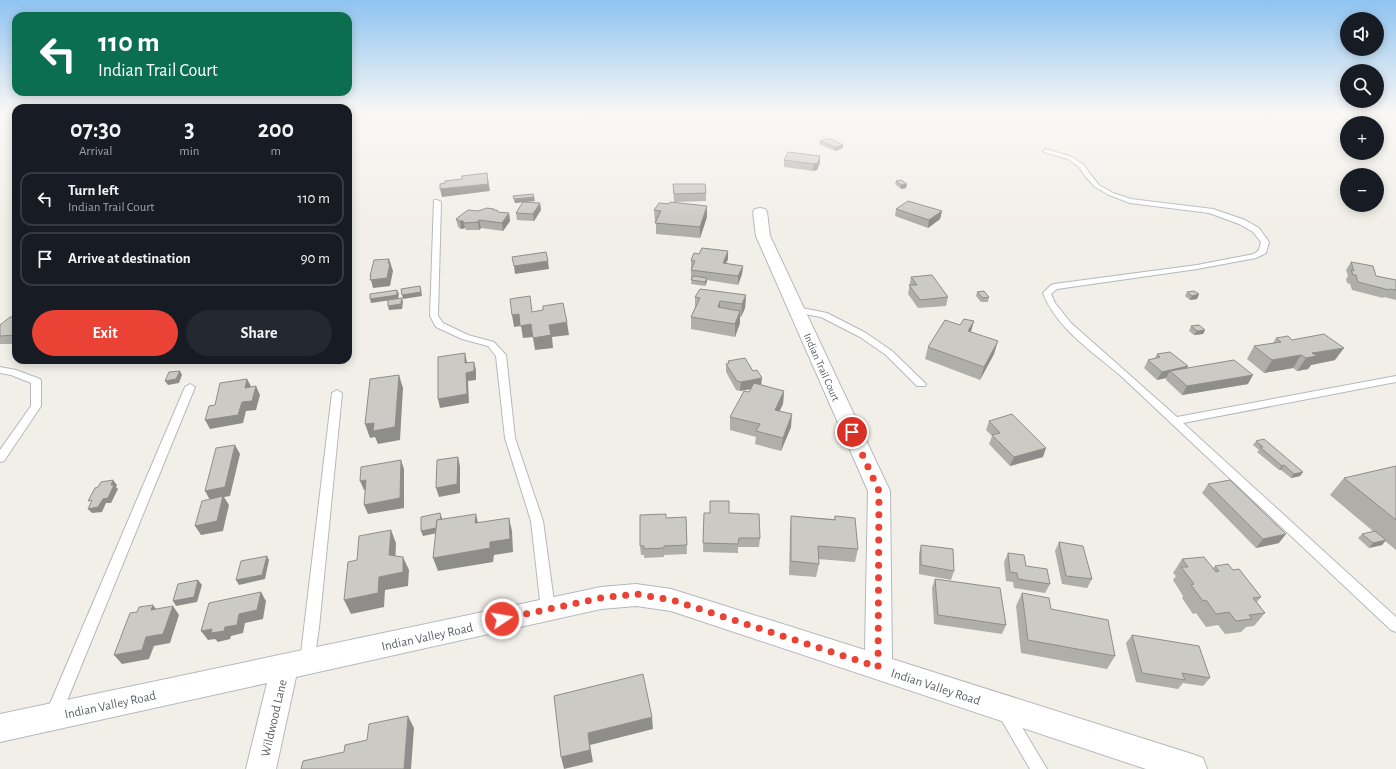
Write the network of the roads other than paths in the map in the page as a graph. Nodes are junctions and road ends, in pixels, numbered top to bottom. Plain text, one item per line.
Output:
1 (1046, 151) dead end
2 (437, 202) dead end
3 (760, 212) dead end
4 (796, 310) junction
5 (0, 370) edge
6 (1396, 379) edge
7 (921, 384) dead end
8 (190, 388) dead end
9 (337, 394) dead end
10 (1175, 422) junction
11 (0, 458) edge
12 (548, 609) junction
13 (1396, 626) edge
14 (296, 664) junction
15 (878, 667) junction
16 (1002, 707) junction
17 (52, 717) junction
18 (0, 728) edge
19 (261, 769) edge
20 (1039, 769) edge
21 (1192, 769) edge

1 - 10 lane
2 - 12 lane
3 - 4 street, Indian Trail Court
4 - 7 lane
4 - 15 street, Indian Trail Court
5 - 11 lane
6 - 10 lane
8 - 17 lane
9 - 14 lane
10 - 13 lane
12 - 14 street, Indian Valley Road
12 - 15 street, Indian Valley Road
14 - 17 street, Indian Valley Road
14 - 19 street, Wildwood Lane
15 - 16 street, Indian Valley Road
16 - 20 lane
16 - 21 street, Indian Valley Road
17 - 18 street, Indian Valley Road

